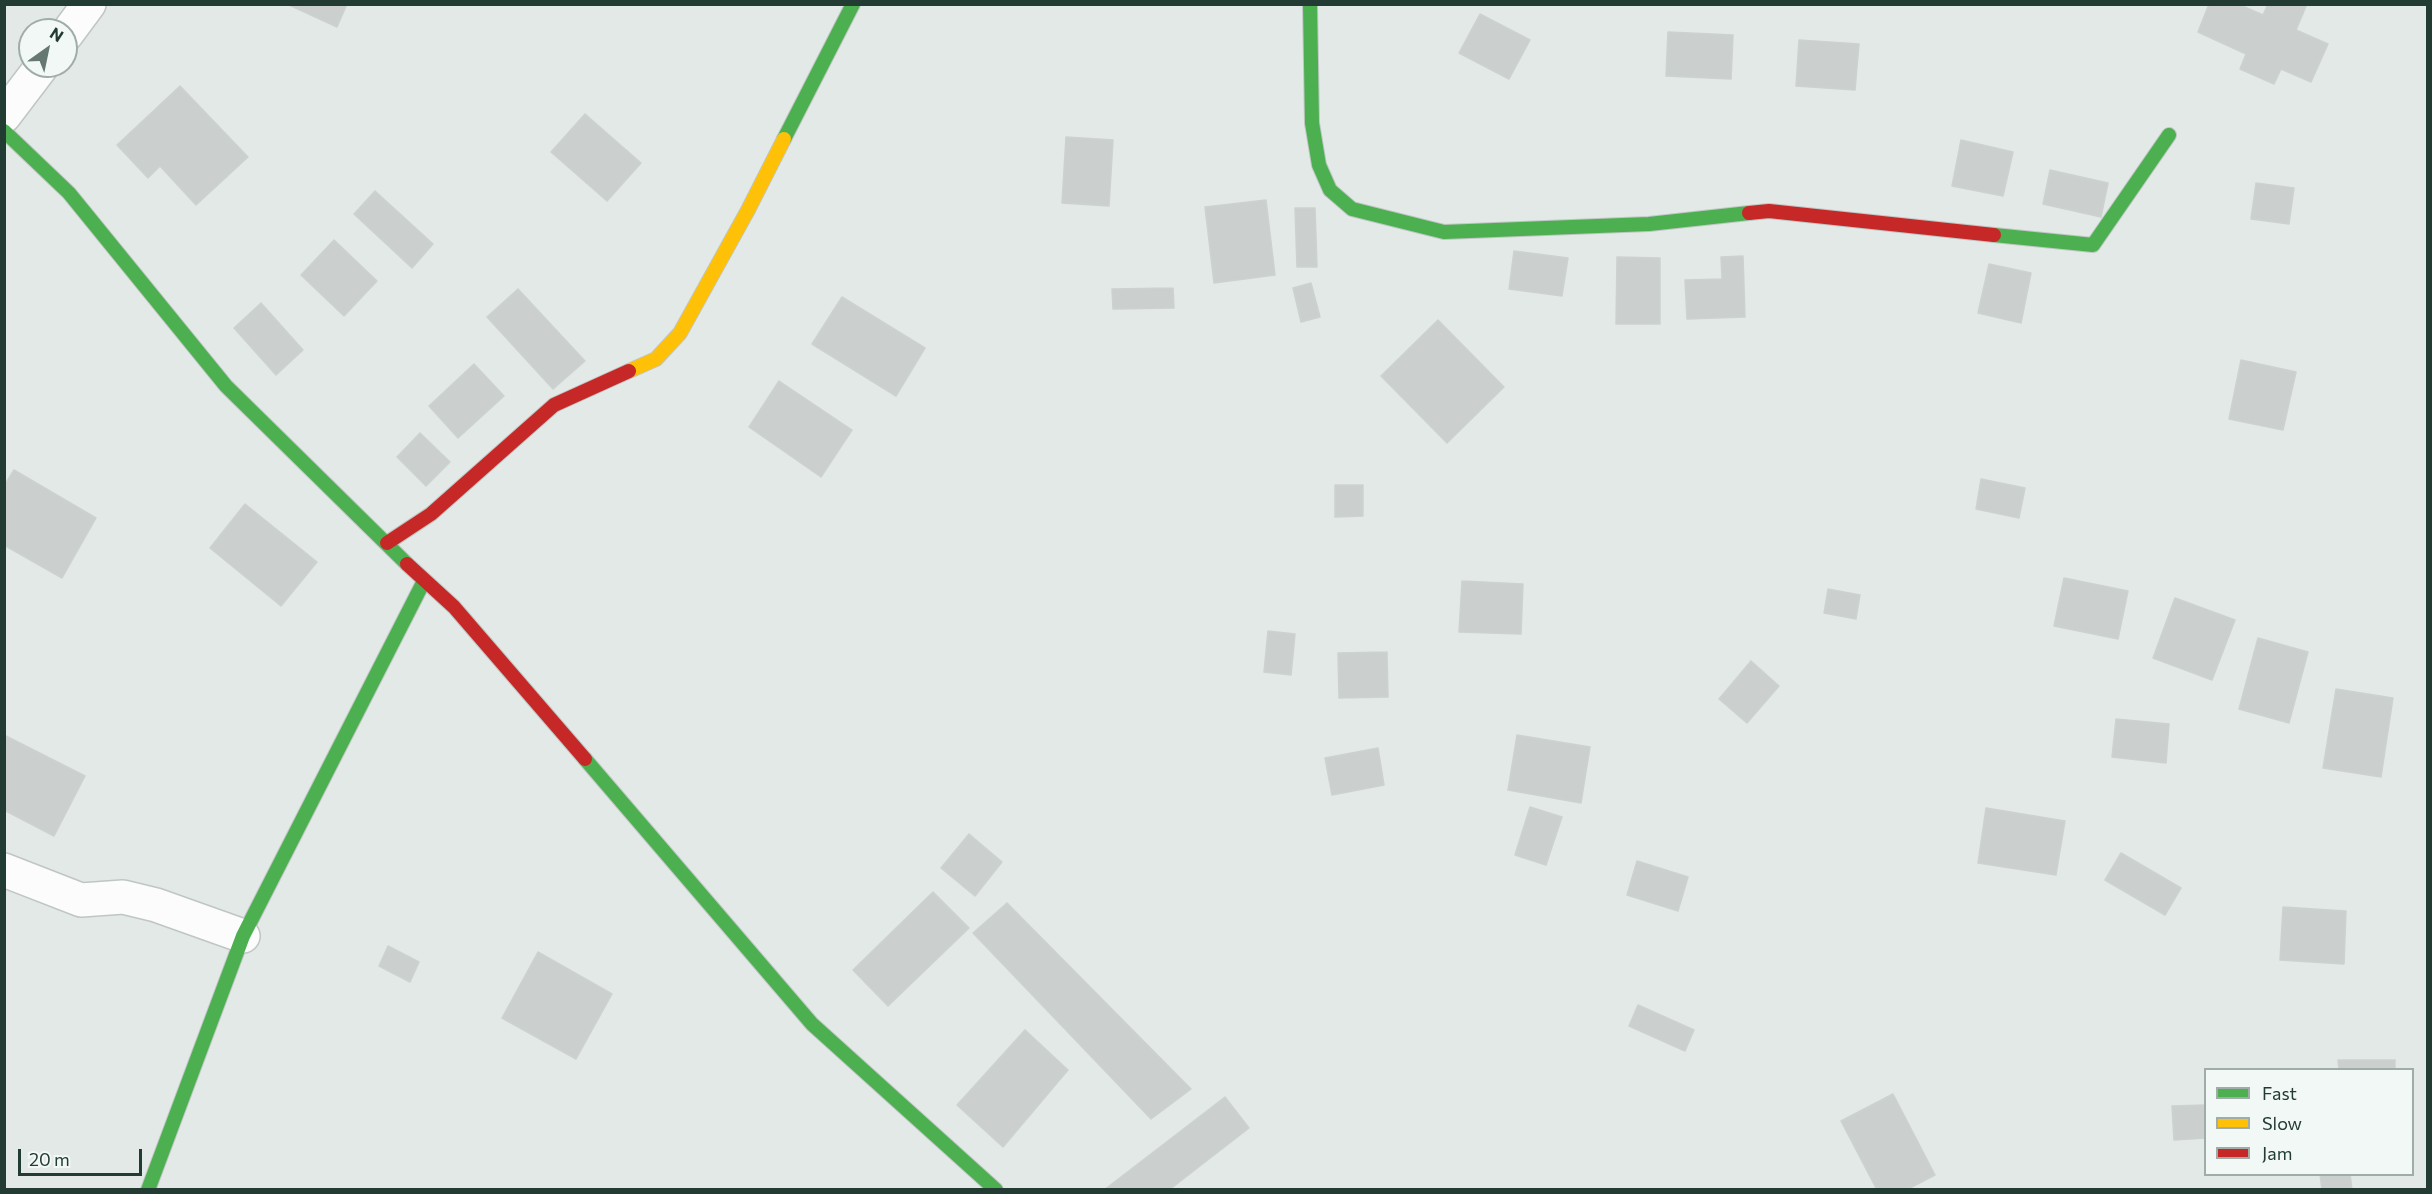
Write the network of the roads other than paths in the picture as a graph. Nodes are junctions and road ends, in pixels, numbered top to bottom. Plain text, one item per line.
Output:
1 (89, 4) edge
2 (853, 4) edge
3 (1310, 4) edge
4 (78, 19) edge
5 (33, 78) edge
6 (4, 116) edge
7 (4, 132) edge
8 (2169, 135) dead end
9 (387, 543) junction
10 (424, 581) junction
11 (4, 870) edge
12 (243, 936) junction
13 (148, 1190) edge
14 (996, 1190) edge

1 - 4 street
2 - 9 street
3 - 8 street
5 - 6 street
7 - 9 street
9 - 10 street
10 - 12 street
10 - 14 street
11 - 12 street
12 - 13 street

